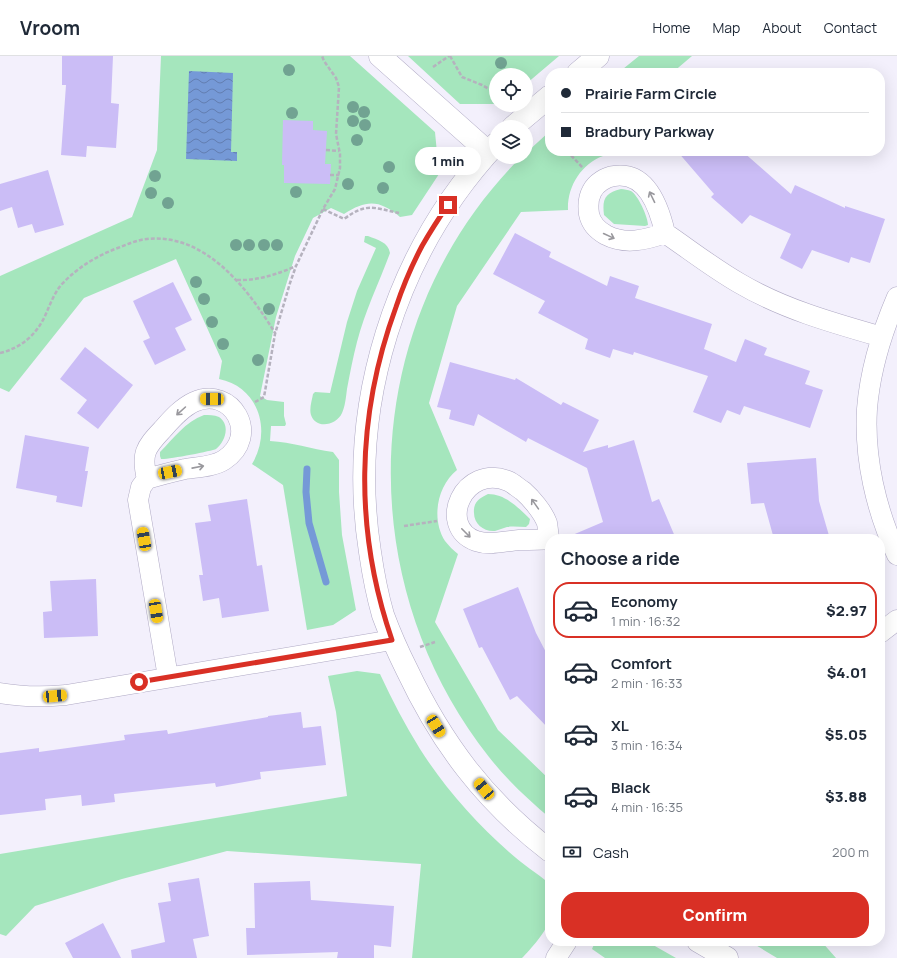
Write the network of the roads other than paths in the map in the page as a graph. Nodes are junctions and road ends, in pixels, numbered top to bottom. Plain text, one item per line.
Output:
1 (380, 56) edge
2 (598, 56) edge
3 (584, 68) edge
4 (545, 100) edge
5 (521, 120) edge
6 (489, 146) edge
7 (489, 152) edge
8 (665, 233) dead end
9 (897, 297) edge
10 (882, 337) junction
11 (147, 479) junction
12 (549, 534) edge
13 (545, 540) edge
14 (897, 555) edge
15 (897, 620) edge
16 (885, 629) edge
17 (392, 640) junction
18 (168, 677) junction
19 (0, 693) edge
20 (545, 847) edge
21 (564, 946) edge
22 (707, 946) edge
23 (556, 958) edge
24 (727, 958) edge

1 - 6 street
2 - 3 street
4 - 5 street
7 - 17 street
8 - 10 street
9 - 10 street
10 - 14 street
11 -> 11 street
11 - 18 street
12 -> 13 street
15 - 16 street
17 - 18 street
17 - 20 street
18 - 19 street
21 - 23 street
22 - 24 street

